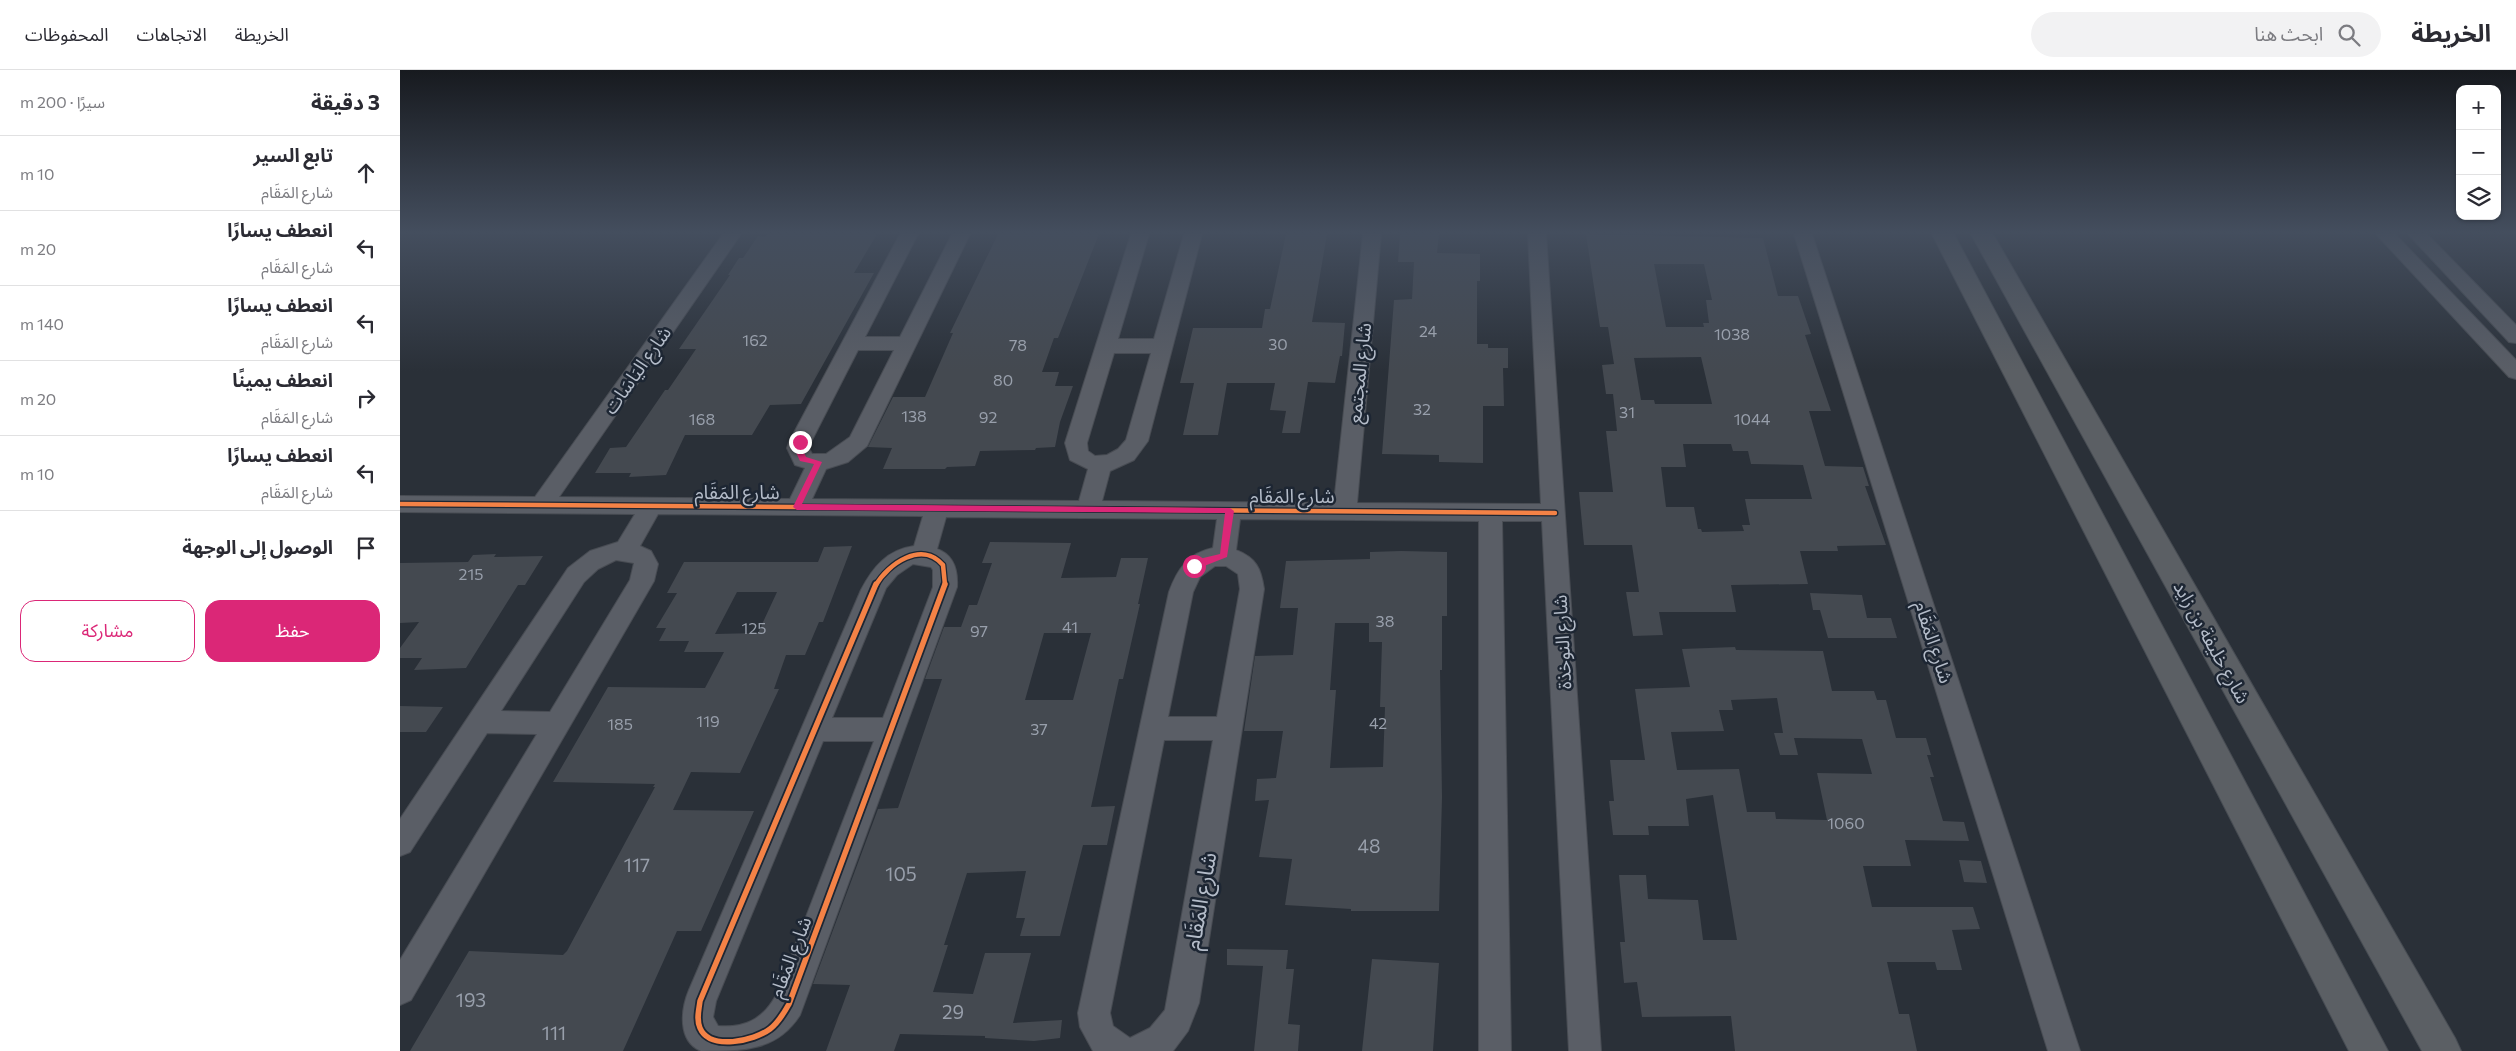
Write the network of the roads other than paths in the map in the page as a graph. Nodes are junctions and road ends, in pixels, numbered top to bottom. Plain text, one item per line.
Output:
1 (700, 280) edge
2 (885, 280) edge
3 (939, 280) edge
4 (1126, 280) edge
5 (1181, 280) edge
6 (1368, 280) edge
7 (1540, 280) edge
8 (1818, 280) edge
9 (1967, 280) edge
10 (2008, 280) edge
11 (2428, 280) edge
12 (2461, 280) edge
13 (2516, 337) edge
14 (852, 343) junction
15 (907, 344) junction
16 (1106, 346) junction
17 (1163, 346) junction
18 (2516, 372) edge
19 (818, 462) junction
20 (1100, 464) junction
21 (400, 504) edge
22 (541, 505) junction
23 (652, 506) junction
24 (797, 507) junction
25 (937, 508) junction
26 (1088, 510) junction
27 (1230, 511) junction
28 (1345, 511) junction
29 (1490, 513) junction
30 (1555, 513) junction
31 (626, 550) junction
32 (923, 555) junction
33 (1223, 557) junction
34 (479, 722) junction
35 (557, 723) junction
36 (1153, 728) junction
37 (814, 729) junction
38 (1229, 729) junction
39 (891, 730) junction
40 (400, 843) edge
41 (400, 989) edge
42 (1123, 1051) edge
43 (1138, 1051) edge
44 (1495, 1051) edge
45 (1585, 1051) edge
46 (2064, 1051) edge
47 (2369, 1051) edge
48 (2442, 1051) edge

1 - 22 street, شارع اليَاسَات
2 - 14 street
3 - 15 street
4 - 16 street
5 - 17 street
6 - 28 street, شارع المجتمع
7 - 30 street, شارع النوخذة
8 - 46 street, شارع المَقَام
9 - 47 highway
10 - 48 highway, شارع خليفة بن زايد
11 - 18 street
12 - 13 street
14 - 15 street
14 - 19 street
15 - 19 street
16 - 17 street
16 - 20 street
17 - 20 street
19 - 24 street, شارع المَقَام
20 - 26 street
21 - 22 street, شارع المَقَام
22 - 23 street, شارع المَقَام
23 - 24 street, شارع المَقَام
23 - 31 street
24 - 25 street, شارع المَقَام
25 - 26 street, شارع المَقَام
25 - 32 street
26 - 27 street, شارع المَقَام
27 - 28 street, شارع المَقَام
27 - 33 street, شارع المَقَام
28 - 29 street, شارع المَقَام
29 - 30 street, شارع المَقَام
29 - 44 street
30 - 45 street, شارع النوخذة
31 - 34 street
31 - 35 street
32 - 37 street, شارع المَقَام
32 - 39 street, شارع المَقَام
33 - 36 street
33 - 38 street, شارع المَقَام
34 - 35 street
34 - 40 street
35 - 41 street
36 - 38 street
36 - 42 street
37 - 39 street
37 - 39 street, شارع المَقَام
38 - 43 street, شارع المَقَام

